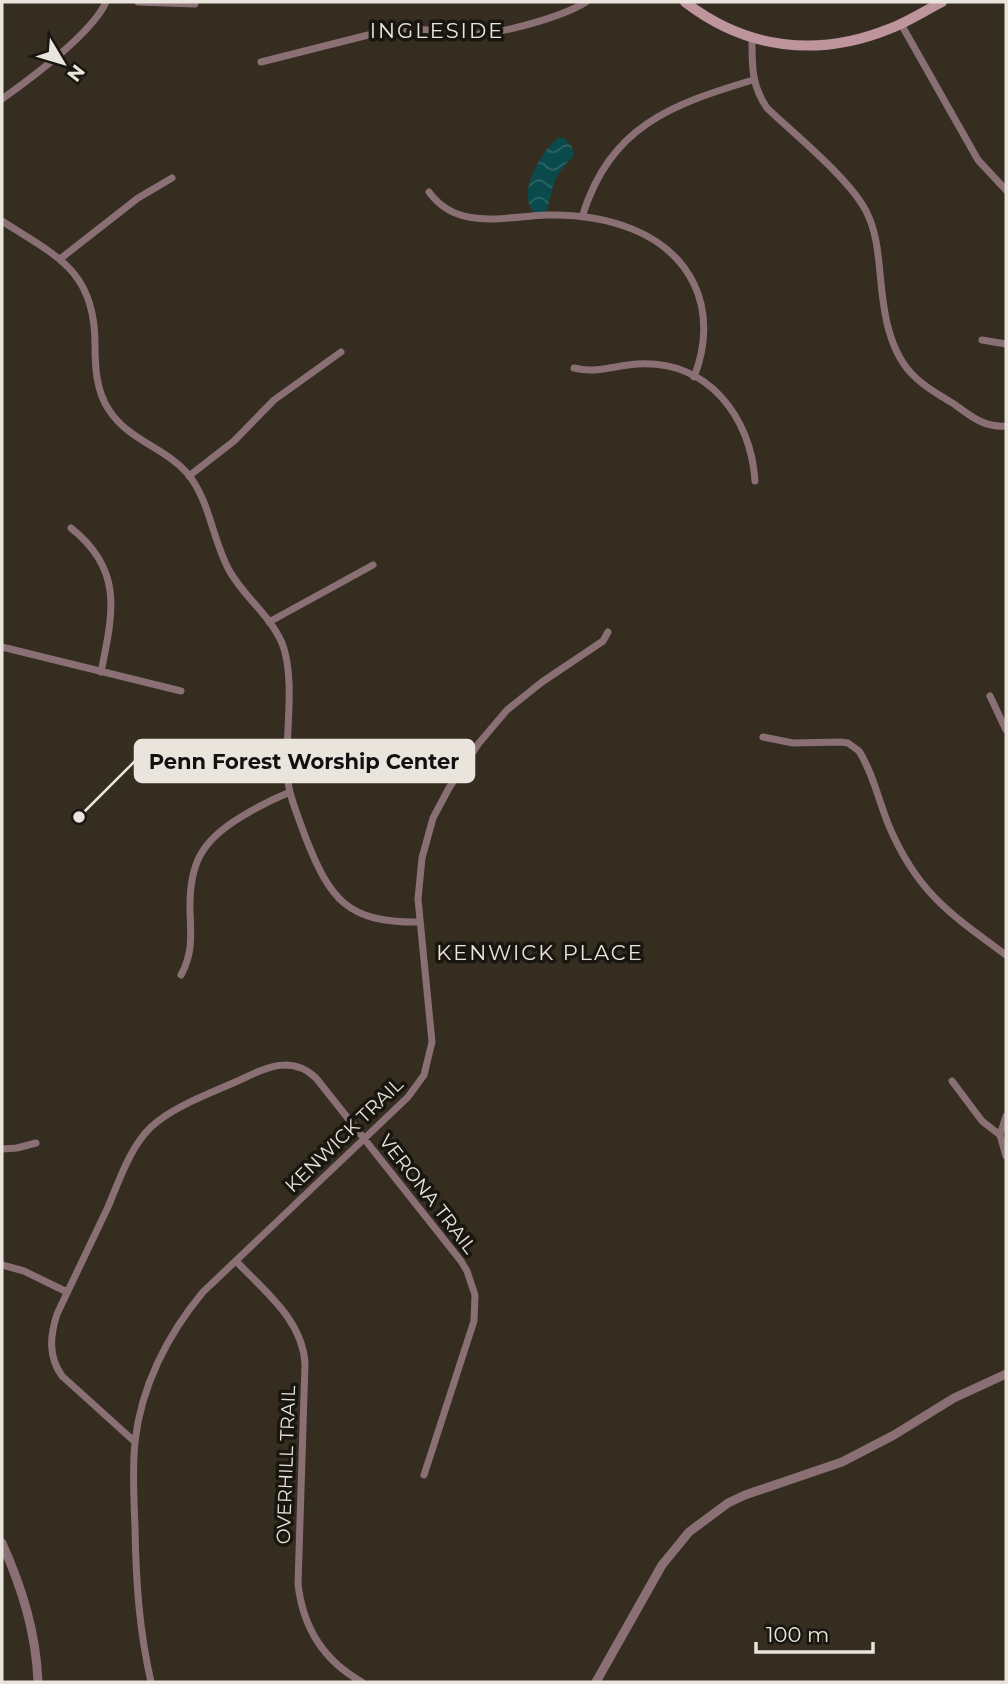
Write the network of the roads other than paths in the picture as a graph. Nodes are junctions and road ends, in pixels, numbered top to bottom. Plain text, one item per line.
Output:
1 (106, 2) edge
2 (138, 2) edge
3 (586, 2) edge
4 (685, 2) edge
5 (942, 2) edge
6 (195, 4) dead end
7 (901, 24) junction
8 (752, 38) junction
9 (261, 62) dead end
10 (753, 80) junction
11 (2, 99) edge
12 (172, 178) dead end
13 (1006, 190) edge
14 (429, 192) dead end
15 (583, 217) junction
16 (2, 221) edge
17 (60, 259) junction
18 (982, 340) dead end
19 (1006, 344) edge
20 (341, 352) dead end
21 (574, 368) dead end
22 (694, 377) junction
23 (1006, 426) edge
24 (189, 476) junction
25 (755, 481) dead end
26 (71, 528) dead end
27 (373, 565) dead end
28 (269, 622) junction
29 (608, 632) dead end
30 (2, 647) edge
31 (101, 672) junction
32 (181, 691) dead end
33 (990, 696) dead end
34 (1006, 730) edge
35 (763, 737) dead end
36 (290, 792) junction
37 (420, 922) junction
38 (1006, 955) edge
39 (181, 975) dead end
40 (952, 1081) dead end
41 (1006, 1116) edge
42 (1000, 1135) junction
43 (364, 1139) junction
44 (36, 1143) dead end
45 (2, 1149) edge
46 (1006, 1156) edge
47 (236, 1261) junction
48 (2, 1265) edge
49 (67, 1292) junction
50 (1006, 1374) edge
51 (135, 1441) junction
52 (424, 1475) dead end
53 (2, 1545) edge
54 (350, 1679) edge
55 (38, 1682) edge
56 (151, 1682) edge
57 (362, 1682) edge
58 (596, 1682) edge

1 - 11 street
2 - 6 street
3 - 9 street
4 - 8 main road
5 - 7 main road
7 - 8 main road
7 - 13 street
8 - 10 street
10 - 15 street
10 - 23 street
12 - 17 street
14 - 15 street
15 - 22 street
16 - 17 street
17 - 24 street
18 - 19 street
20 - 24 street
21 - 22 street
22 - 25 street
24 - 28 street
26 - 31 street
27 - 28 street
28 - 36 street
29 - 37 street, KENWICK TRAIL
30 - 31 street
31 - 32 street
33 - 34 street
35 - 38 street
36 - 37 street
36 - 39 street
37 - 43 street, KENWICK TRAIL
40 - 42 street
41 - 42 street
42 - 46 street
43 - 47 street, KENWICK TRAIL
43 - 49 street, VERONA TRAIL
43 - 52 street, VERONA TRAIL
44 - 45 street
47 - 51 street, KENWICK TRAIL
47 - 54 street, OVERHILL TRAIL
48 - 49 street
49 - 51 street, VERONA TRAIL
50 - 58 street
51 - 56 street, KENWICK TRAIL
53 - 55 street
54 - 57 street, OVERHILL TRAIL

